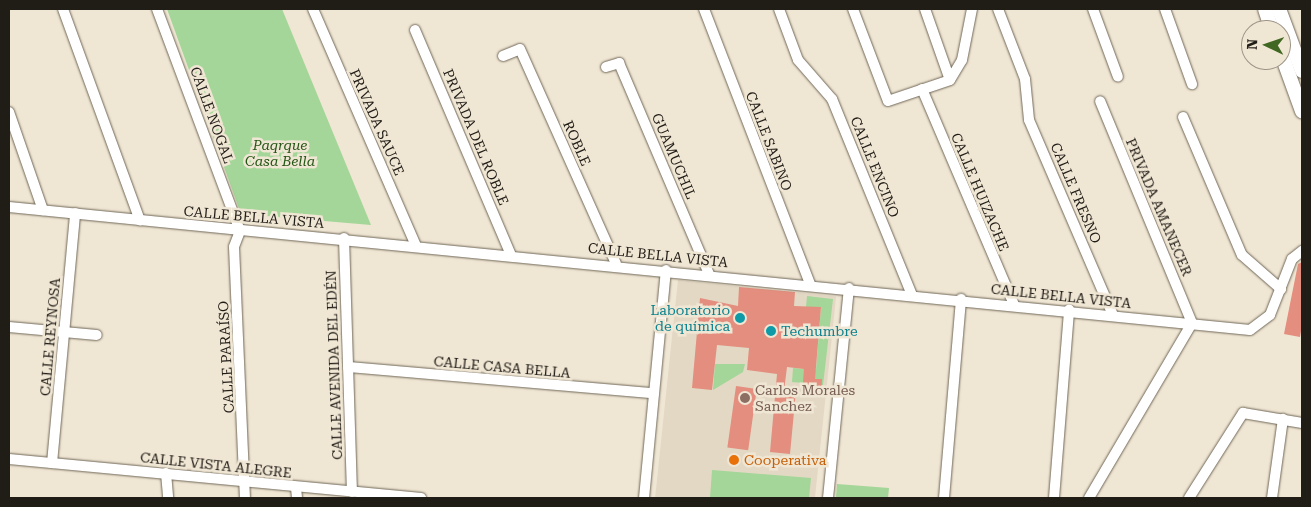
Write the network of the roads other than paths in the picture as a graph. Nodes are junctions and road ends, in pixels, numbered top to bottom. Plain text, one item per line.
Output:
1 (63, 9) edge
2 (157, 9) edge
3 (313, 9) edge
4 (704, 9) edge
5 (779, 9) edge
6 (853, 9) edge
7 (925, 9) edge
8 (972, 9) edge
9 (998, 9) edge
10 (1093, 9) edge
11 (1165, 9) edge
12 (1279, 9) edge
13 (416, 30) dead end
14 (503, 56) dead end
15 (606, 67) dead end
16 (1287, 70) edge
17 (1302, 71) edge
18 (1118, 77) dead end
19 (950, 80) junction
20 (1192, 84) dead end
21 (922, 89) junction
22 (1100, 101) dead end
23 (9, 112) edge
24 (1302, 112) edge
25 (1183, 117) dead end
26 (9, 207) edge
27 (43, 210) junction
28 (75, 213) junction
29 (140, 220) junction
30 (240, 231) junction
31 (344, 238) junction
32 (416, 246) junction
33 (1302, 251) edge
34 (511, 256) junction
35 (616, 264) junction
36 (666, 270) junction
37 (710, 274) junction
38 (810, 284) junction
39 (849, 288) junction
40 (1281, 289) junction
41 (912, 295) junction
42 (961, 299) junction
43 (1014, 305) junction
44 (1069, 310) junction
45 (1113, 315) junction
46 (1192, 323) junction
47 (9, 327) edge
48 (64, 333) junction
49 (97, 335) dead end
50 (348, 367) junction
51 (654, 393) junction
52 (1283, 419) junction
53 (1302, 422) edge
54 (9, 459) edge
55 (52, 463) junction
56 (166, 473) junction
57 (244, 484) junction
58 (352, 492) junction
59 (296, 493) edge
60 (403, 497) edge
61 (168, 498) edge
62 (245, 498) edge
63 (421, 498) edge
64 (644, 498) edge
65 (828, 498) edge
66 (944, 498) edge
67 (1054, 498) edge
68 (1089, 498) edge
69 (1189, 498) edge
70 (1272, 498) edge

1 - 29 street
2 - 30 street, CALLE NOGAL
3 - 32 street, PRIVADA SAUCE
4 - 38 street, CALLE SABINO
5 - 41 street, CALLE ENCINO
6 - 21 street
7 - 19 street
8 - 19 street
9 - 45 street, CALLE FRESNO
10 - 18 street
11 - 20 street
12 - 17 street
13 - 34 street, PRIVADA DEL ROBLE
14 - 35 street, ROBLE
15 - 37 street, GUAMUCHIL
16 - 24 street
19 - 21 street
21 - 43 street, CALLE HUIZACHE
22 - 46 street, PRIVADA AMANECER
23 - 27 street
25 - 40 street
26 - 27 street, CALLE BELLA VISTA
27 - 28 street, CALLE BELLA VISTA
28 - 29 street, CALLE BELLA VISTA
28 - 48 street, CALLE REYNOSA
29 - 30 street, CALLE BELLA VISTA
30 - 31 street, CALLE BELLA VISTA
30 - 57 street, CALLE PARAÍSO
31 - 32 street, CALLE BELLA VISTA
31 - 50 street, CALLE AVENIDA DEL EDÉN
32 - 34 street, CALLE BELLA VISTA
33 - 40 street, CALLE BELLA VISTA
34 - 35 street, CALLE BELLA VISTA
35 - 36 street, CALLE BELLA VISTA
36 - 37 street, CALLE BELLA VISTA
36 - 51 street
37 - 38 street, CALLE BELLA VISTA
38 - 39 street, CALLE BELLA VISTA
39 - 41 street, CALLE BELLA VISTA
39 - 65 street
40 - 46 street, CALLE BELLA VISTA
41 - 42 street, CALLE BELLA VISTA
42 - 43 street, CALLE BELLA VISTA
42 - 66 street
43 - 44 street, CALLE BELLA VISTA
44 - 45 street, CALLE BELLA VISTA
44 - 67 street
45 - 46 street, CALLE BELLA VISTA
46 - 68 street
47 - 48 street
48 - 49 street
48 - 55 street, CALLE REYNOSA
50 - 51 street, CALLE CASA BELLA
50 - 58 street, CALLE AVENIDA DEL EDÉN
51 - 64 street
52 - 53 street
52 - 69 street
52 - 70 street
54 - 55 street, CALLE VISTA ALEGRE
55 - 56 street, CALLE VISTA ALEGRE
56 - 57 street, CALLE VISTA ALEGRE
56 - 61 street
57 - 59 street, CALLE VISTA ALEGRE
57 - 62 street, CALLE PARAÍSO
58 - 59 street, CALLE VISTA ALEGRE
58 - 60 street, CALLE VISTA ALEGRE
60 - 63 street, CALLE VISTA ALEGRE

